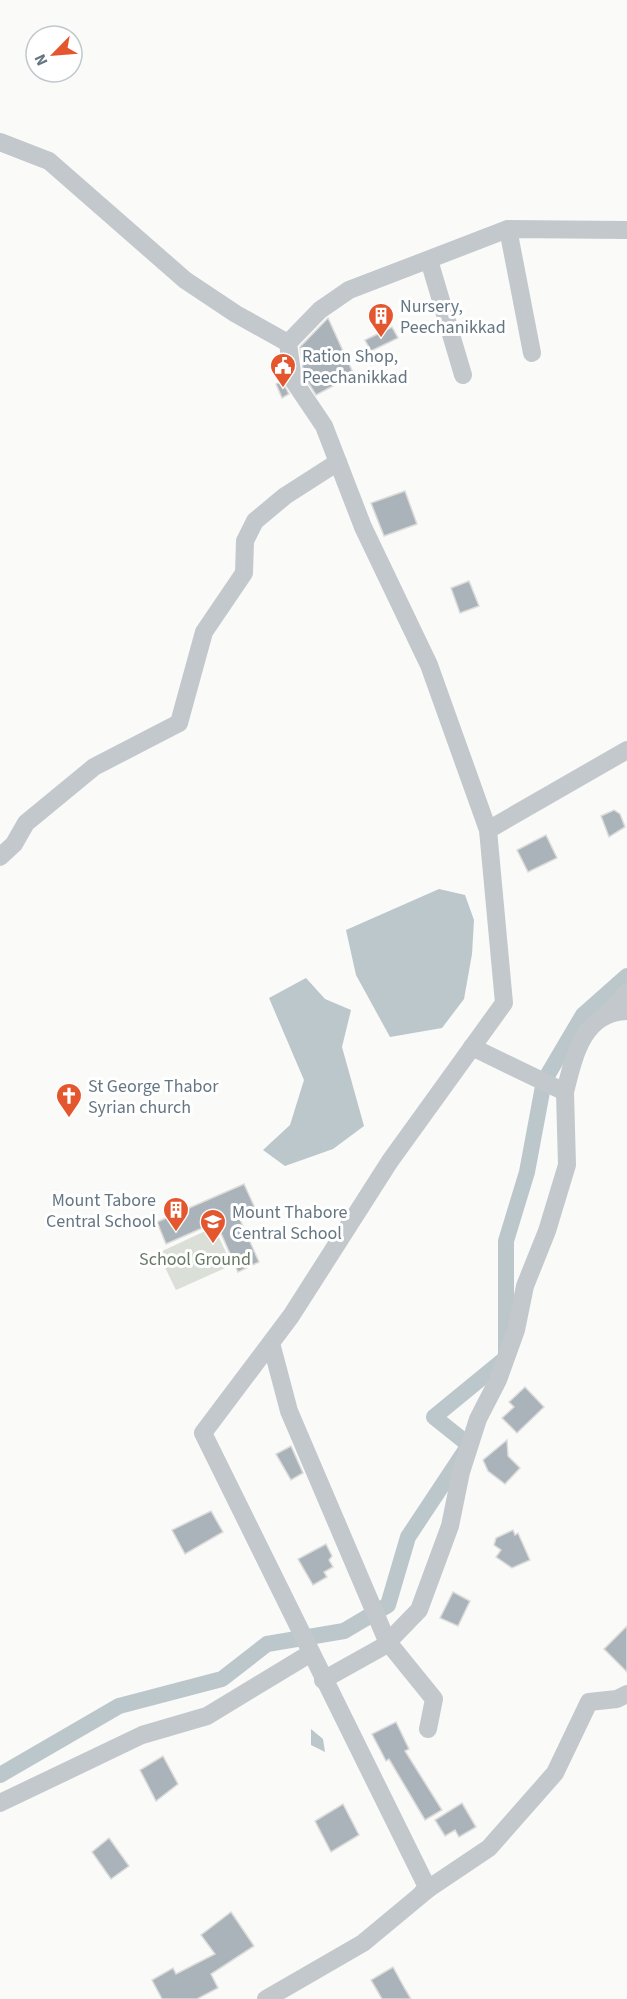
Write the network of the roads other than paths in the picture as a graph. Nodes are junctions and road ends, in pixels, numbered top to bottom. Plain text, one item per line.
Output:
1 (0, 142) edge
2 (508, 230) junction
3 (627, 230) edge
4 (429, 260) junction
5 (288, 343) junction
6 (532, 352) dead end
7 (463, 375) dead end
8 (338, 462) junction
9 (627, 750) edge
10 (488, 830) junction
11 (0, 857) edge
12 (627, 992) edge
13 (618, 1012) edge
14 (472, 1047) junction
15 (565, 1092) junction
16 (271, 1343) junction
17 (387, 1642) junction
18 (311, 1653) junction
19 (323, 1680) junction
20 (627, 1694) edge
21 (428, 1729) dead end
22 (0, 1803) edge
23 (422, 1893) junction
24 (266, 1999) edge

1 - 5 street
2 - 3 street
2 - 4 street
2 - 6 street
4 - 5 street
4 - 7 street
5 - 8 street
8 - 10 street
8 - 11 street
9 - 10 street
10 - 14 street
12 - 13 street
13 - 15 street
14 - 15 street
14 - 16 street
15 - 17 street
16 - 17 street
16 - 18 street
17 - 19 street
17 - 21 street
18 - 19 street
18 - 22 street
19 - 23 street
20 - 23 street
23 - 24 street

